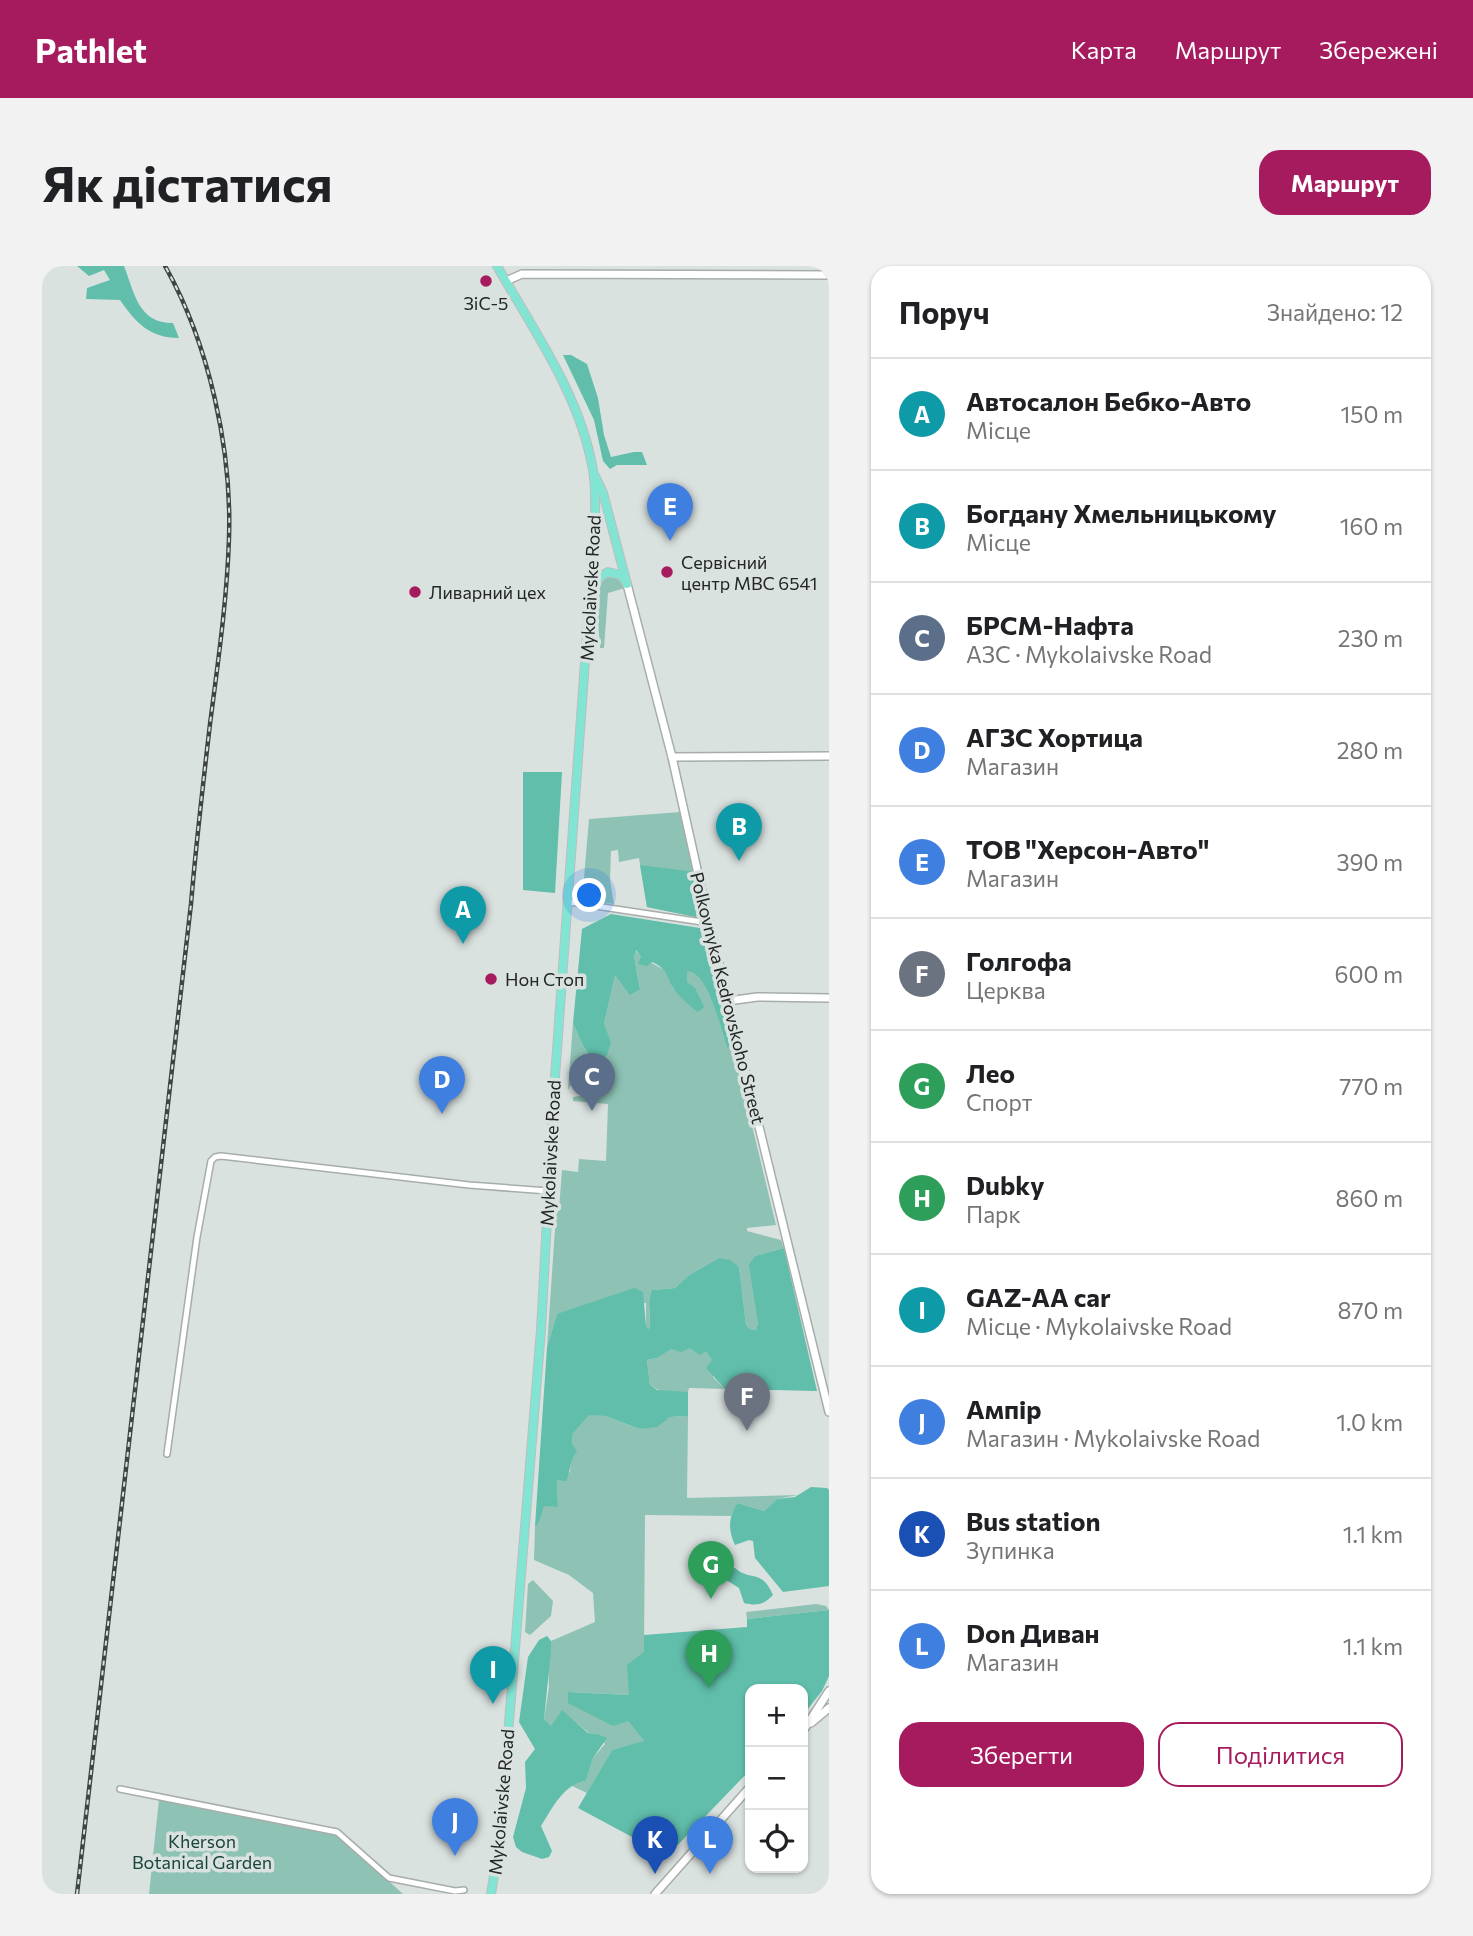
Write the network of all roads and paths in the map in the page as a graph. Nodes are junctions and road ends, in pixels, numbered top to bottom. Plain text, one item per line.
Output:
1 (497, 266) edge
2 (817, 270) edge
3 (829, 275) edge
4 (506, 281) junction
5 (593, 472) junction
6 (627, 584) junction
7 (591, 592) junction
8 (829, 756) edge
9 (672, 757) junction
10 (569, 902) junction
11 (709, 923) junction
12 (829, 998) edge
13 (728, 1001) junction
14 (548, 1191) junction
15 (829, 1412) edge
16 (167, 1454) dead end
17 (829, 1691) edge
18 (829, 1708) edge
19 (808, 1723) edge
20 (808, 1726) edge
21 (120, 1789) dead end
22 (745, 1793) edge
23 (464, 1890) dead end
24 (491, 1894) edge
25 (655, 1894) edge

1 - 4 main road, Mykolaivske Road
2 - 3 street
2 - 4 street
4 - 5 main road, Mykolaivske Road
5 - 6 main road
5 - 7 main road, Mykolaivske Road
6 - 7 main road
6 - 9 street, Polkovnyka Kedrovskoho Street
7 - 10 main road, Mykolaivske Road
8 - 9 street
9 - 11 street, Polkovnyka Kedrovskoho Street
10 - 11 street
10 - 14 main road, Mykolaivske Road
11 - 13 street, Polkovnyka Kedrovskoho Street
12 - 13 street
13 - 15 street, Polkovnyka Kedrovskoho Street
14 - 16 street
14 - 24 main road, Mykolaivske Road
17 - 19 street
18 - 20 street
21 - 23 street
22 - 25 street

